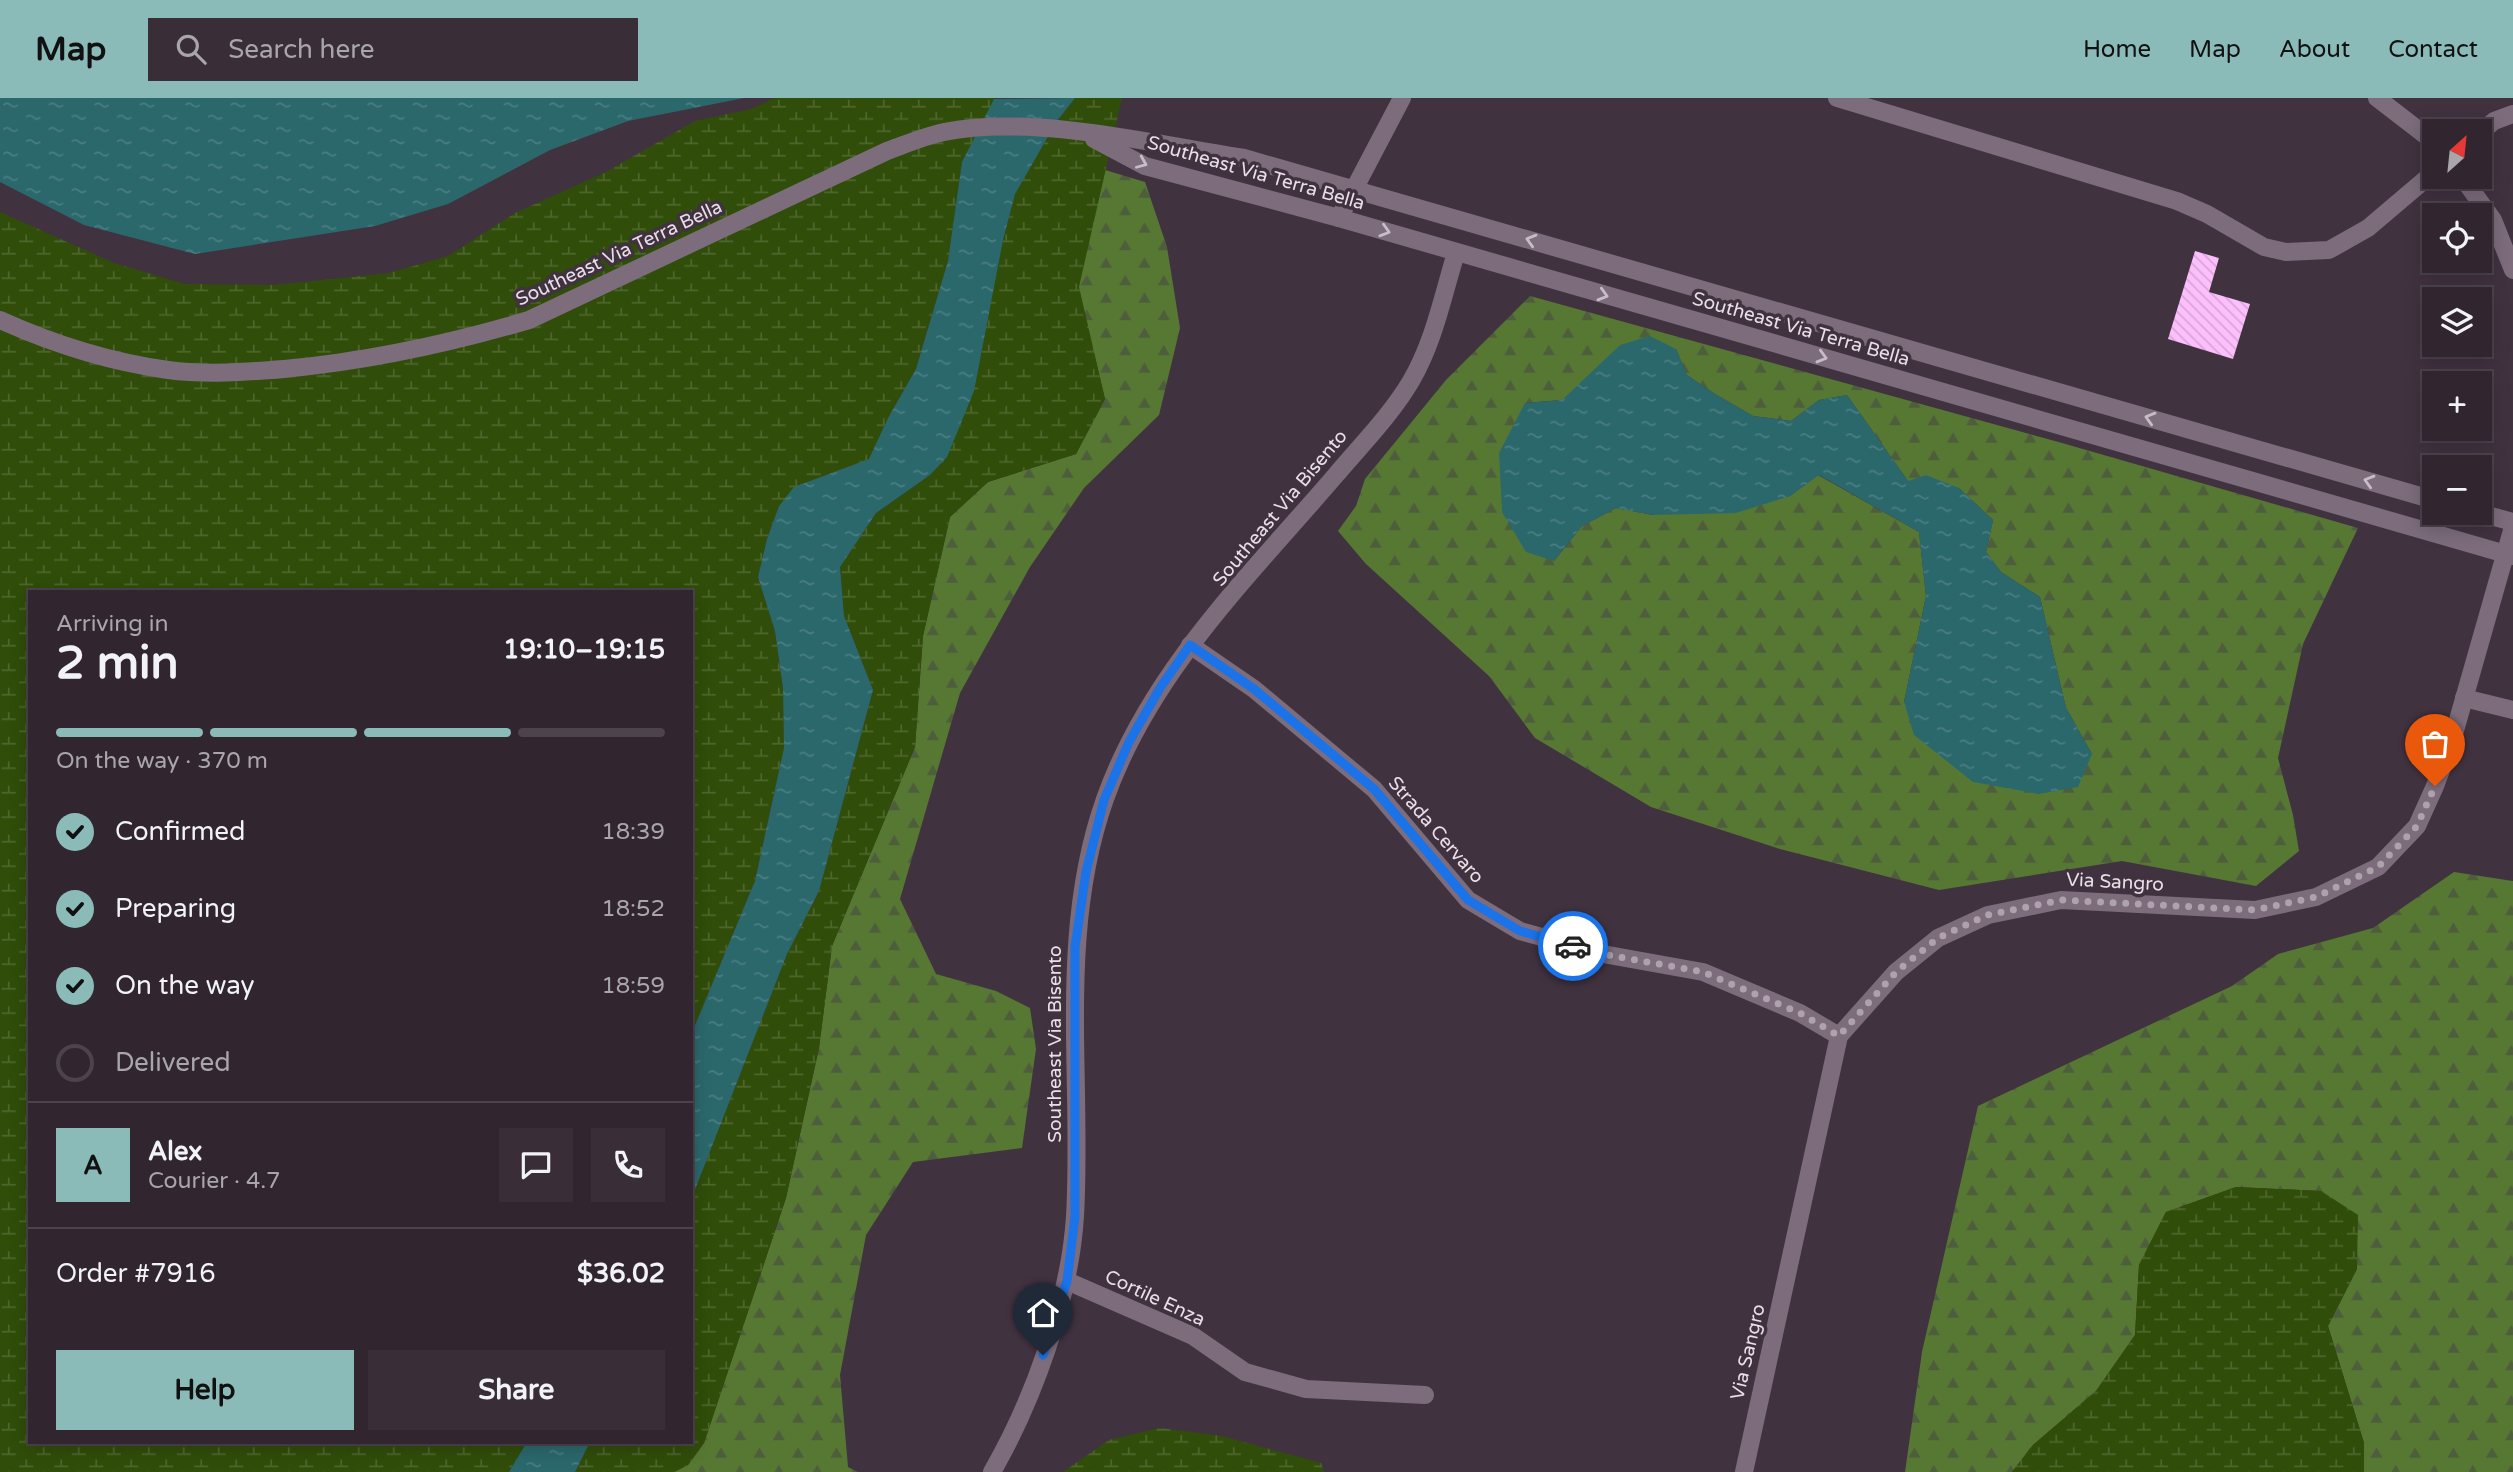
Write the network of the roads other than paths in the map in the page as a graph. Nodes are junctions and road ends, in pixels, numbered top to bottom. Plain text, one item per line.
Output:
1 (1402, 98) edge
2 (1837, 98) edge
3 (2377, 98) edge
4 (2513, 114) edge
5 (2492, 123) edge
6 (1082, 132) junction
7 (2422, 133) edge
8 (2422, 182) edge
9 (1353, 188) junction
10 (2471, 189) edge
11 (1339, 218) junction
12 (1456, 253) junction
13 (2513, 270) edge
14 (0, 320) edge
15 (2422, 497) edge
16 (2492, 517) edge
17 (2513, 525) edge
18 (2509, 555) edge
19 (1190, 645) junction
20 (2464, 698) junction
21 (2513, 710) edge
22 (1839, 1036) junction
23 (1067, 1281) junction
24 (1425, 1395) dead end
25 (992, 1472) edge
26 (1744, 1472) edge

1 - 9 street
2 - 8 street
3 - 7 street
4 - 5 street
6 - 9 street, Southeast Via Terra Bella
6 -> 11 street, Southeast Via Terra Bella
6 - 14 street, Southeast Via Terra Bella
9 - 11 street
15 -> 9 street, Southeast Via Terra Bella
10 - 13 street
11 -> 12 street, Southeast Via Terra Bella
12 -> 18 street, Southeast Via Terra Bella
12 - 19 street, Southeast Via Bisento
16 - 17 street
17 - 18 street, Via Sangro
18 - 20 street, Via Sangro
19 - 22 street, Strada Cervaro
19 - 23 street, Southeast Via Bisento
20 - 21 street
20 - 22 street, Via Sangro
22 - 26 street, Via Sangro
23 - 24 street, Cortile Enza
23 - 25 street, Southeast Via Bisento

